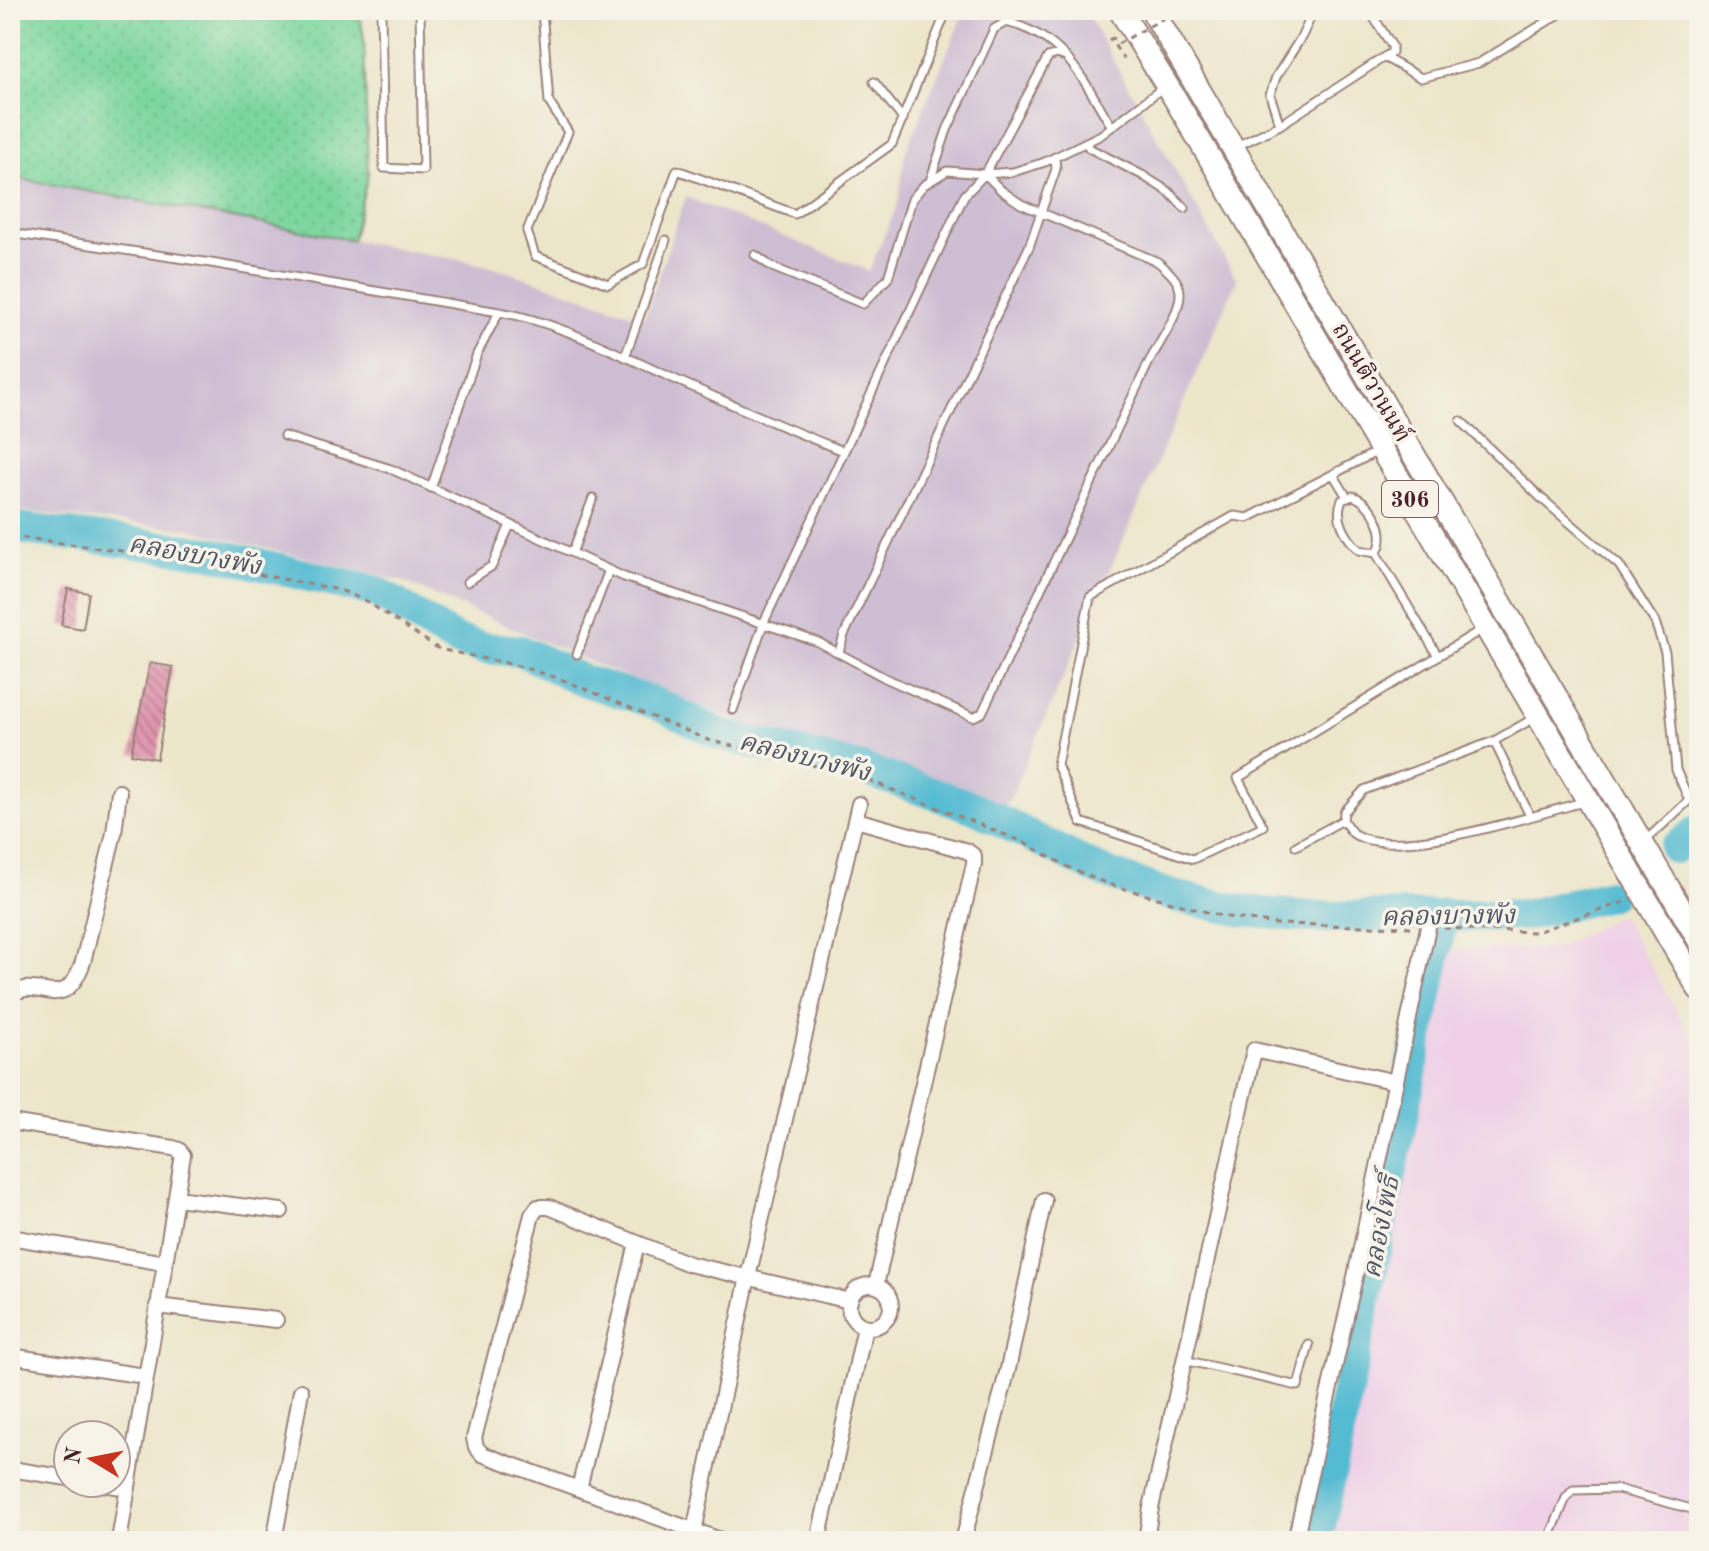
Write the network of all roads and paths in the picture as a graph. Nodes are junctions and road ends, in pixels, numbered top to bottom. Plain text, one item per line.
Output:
1 (381, 10) edge
2 (420, 10) edge
3 (542, 10) edge
4 (947, 10) edge
5 (1120, 10) edge
6 (1314, 10) edge
7 (1369, 10) edge
8 (1566, 10) edge
9 (1162, 12) edge
10 (1066, 57) junction
11 (1384, 57) junction
12 (1124, 59) dead end
13 (874, 82) dead end
14 (1197, 86) junction
15 (1170, 91) junction
16 (903, 119) junction
17 (1280, 125) junction
18 (1112, 127) junction
19 (1086, 142) junction
20 (1233, 148) junction
21 (1055, 157) junction
22 (985, 174) junction
23 (930, 181) junction
24 (1185, 208) dead end
25 (1040, 214) junction
26 (10, 233) edge
27 (666, 240) dead end
28 (755, 255) dead end
29 (499, 312) junction
30 (625, 357) junction
31 (1461, 421) dead end
32 (284, 436) dead end
33 (1381, 449) junction
34 (843, 451) junction
35 (1333, 474) junction
36 (431, 488) junction
37 (1347, 497) junction
38 (593, 498) dead end
39 (510, 525) junction
40 (10, 536) edge
41 (572, 553) junction
42 (1376, 553) junction
43 (609, 570) junction
44 (467, 582) dead end
45 (764, 622) junction
46 (1485, 627) junction
47 (839, 652) junction
48 (577, 654) dead end
49 (1438, 656) junction
50 (733, 710) dead end
51 (1538, 716) junction
52 (1494, 741) junction
53 (1699, 791) edge
54 (119, 792) dead end
55 (1588, 800) junction
56 (1689, 800) junction
57 (859, 804) dead end
58 (1530, 816) junction
59 (856, 820) junction
60 (1343, 820) junction
61 (1642, 843) junction
62 (1296, 846) dead end
63 (1642, 892) junction
64 (1428, 927) joint
65 (1452, 928) dead end
66 (1699, 940) edge
67 (1699, 989) edge
68 (10, 996) edge
69 (1396, 1082) junction
70 (10, 1122) edge
71 (176, 1198) junction
72 (1044, 1200) dead end
73 (281, 1211) dead end
74 (10, 1237) edge
75 (637, 1243) junction
76 (165, 1263) junction
77 (748, 1277) junction
78 (876, 1285) junction
79 (850, 1301) junction
80 (157, 1306) junction
81 (276, 1320) dead end
82 (865, 1327) junction
83 (1309, 1345) dead end
84 (10, 1356) edge
85 (1184, 1360) junction
86 (145, 1376) junction
87 (301, 1391) dead end
88 (132, 1462) edge
89 (10, 1469) edge
90 (52, 1476) edge
91 (579, 1489) junction
92 (126, 1499) edge
93 (1699, 1511) edge
94 (694, 1531) junction
95 (119, 1541) edge
96 (274, 1541) edge
97 (723, 1541) edge
98 (818, 1541) edge
99 (963, 1541) edge
100 (1146, 1541) edge
101 (1295, 1541) edge
102 (1548, 1541) edge

1 - 2 lane
3 - 16 lane
4 - 16 lane
5 - 15 main road, ถนนติวานนท์ / 306
6 - 17 lane
7 - 11 lane
8 - 11 lane
9 - 12 path, bridge
9 - 14 main road, ถนนติวานนท์ / 306
10 - 18 lane
10 - 22 lane
10 - 23 lane
11 - 17 lane
13 - 16 lane
14 - 15 main road
14 - 20 main road, ถนนติวานนท์ / 306
15 - 18 lane
15 - 33 main road, ถนนติวานนท์ / 306
17 - 20 lane
18 - 19 lane
19 - 21 lane
19 - 24 lane
20 - 61 main road, ถนนติวานนท์ / 306
21 - 22 lane
21 - 25 lane
22 - 23 lane
22 - 25 lane
22 - 34 lane
23 - 28 lane
25 - 47 lane
25 - 47 lane
26 - 29 lane
27 - 30 lane
29 - 30 lane
29 - 36 lane
30 - 34 lane
31 - 56 lane
32 - 36 lane
33 - 35 lane
33 - 46 main road, ถนนติวานนท์ / 306
34 - 45 lane
35 - 37 lane
35 - 49 lane
36 - 39 lane
37 - 42 lane
37 - 42 lane
38 - 41 lane
39 - 41 lane
39 - 44 lane
40 - 64 path
41 - 43 lane
42 - 49 lane
43 - 45 lane
43 - 48 lane
45 - 47 lane
45 - 50 lane
46 - 49 lane
46 - 51 main road, ถนนติวานนท์ / 306
51 - 52 lane
51 - 55 main road, ถนนติวานนท์ / 306
52 - 58 lane
52 - 60 lane
53 - 56 lane
54 - 68 street
55 - 58 lane
55 - 63 main road, ถนนติวานนท์ / 306
56 - 61 lane
57 - 59 street
58 - 60 lane
59 - 77 street
59 - 78 street
60 - 62 lane
61 - 66 main road, ถนนติวานนท์ / 306
63 - 65 path
63 - 67 main road, ถนนติวานนท์ / 306
64 - 69 street
69 - 85 street
69 - 101 street
70 - 71 street
71 - 73 street
71 - 76 street
72 - 99 street
74 - 76 street
75 - 77 street
75 - 91 street
75 - 91 street
76 - 80 street
77 - 79 street
77 - 94 street
78 - 79 street
78 - 82 street
79 - 82 street
80 - 81 street
80 - 86 street
82 - 98 street
83 - 85 lane
84 - 86 street
85 - 100 street
86 - 88 street
87 - 96 street
89 - 90 street
91 - 94 street
92 - 95 street
93 - 102 lane
94 - 97 street

